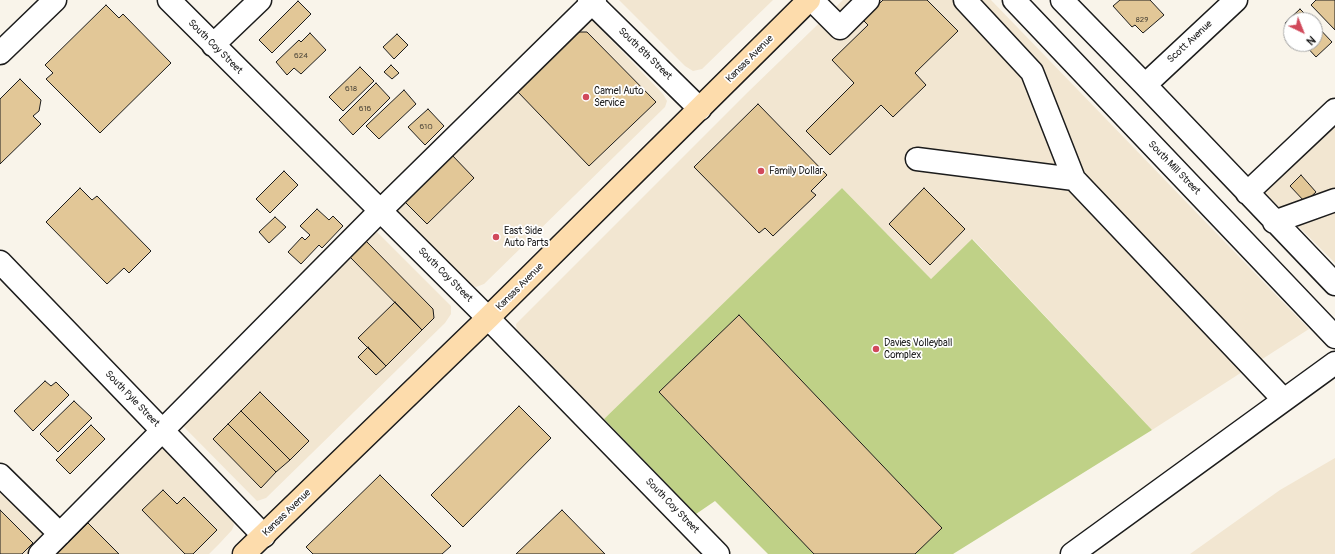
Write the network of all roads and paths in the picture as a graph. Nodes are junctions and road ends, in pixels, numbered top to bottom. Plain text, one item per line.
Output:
1 (55, 0) edge
2 (168, 0) edge
3 (260, 0) edge
4 (811, 0) edge
5 (868, 0) edge
6 (965, 0) edge
7 (1014, 0) edge
8 (1062, 0) edge
9 (1236, 0) edge
10 (592, 1) edge
11 (213, 45) junction
12 (2, 46) edge
13 (1145, 85) junction
14 (700, 109) junction
15 (1335, 110) edge
16 (917, 159) dead end
17 (1074, 179) junction
18 (1247, 193) junction
19 (1335, 200) edge
20 (380, 211) junction
21 (1274, 222) junction
22 (0, 262) edge
23 (1335, 284) edge
24 (488, 318) junction
25 (1335, 337) edge
26 (1335, 363) edge
27 (1284, 400) junction
28 (162, 431) junction
29 (0, 475) edge
30 (60, 534) junction
31 (264, 536) junction
32 (40, 554) edge
33 (244, 554) edge
34 (718, 554) edge
35 (1072, 554) edge

1 - 12 street
2 - 11 street, South Coy Street
3 - 11 street
4 - 5 street
4 - 14 main road, Kansas Avenue
6 - 17 street
7 - 25 street, South Mill Street
8 - 13 street
9 - 13 street, Scott Avenue
10 - 14 street, South 8th Street
10 - 20 street
11 - 20 street, South Coy Street
13 - 18 street
14 - 24 main road, Kansas Avenue
15 - 18 street
16 - 17 street
17 - 27 street
18 - 21 street
19 - 21 street
20 - 24 street, South Coy Street
20 - 28 street
21 - 23 street
22 - 28 street, South Pyle Street
24 - 31 main road, Kansas Avenue
24 - 34 street, South Coy Street
26 - 27 street
27 - 35 street
28 - 30 street
28 - 31 street, South Pyle Street
29 - 30 street
30 - 32 street
31 - 33 main road, Kansas Avenue

